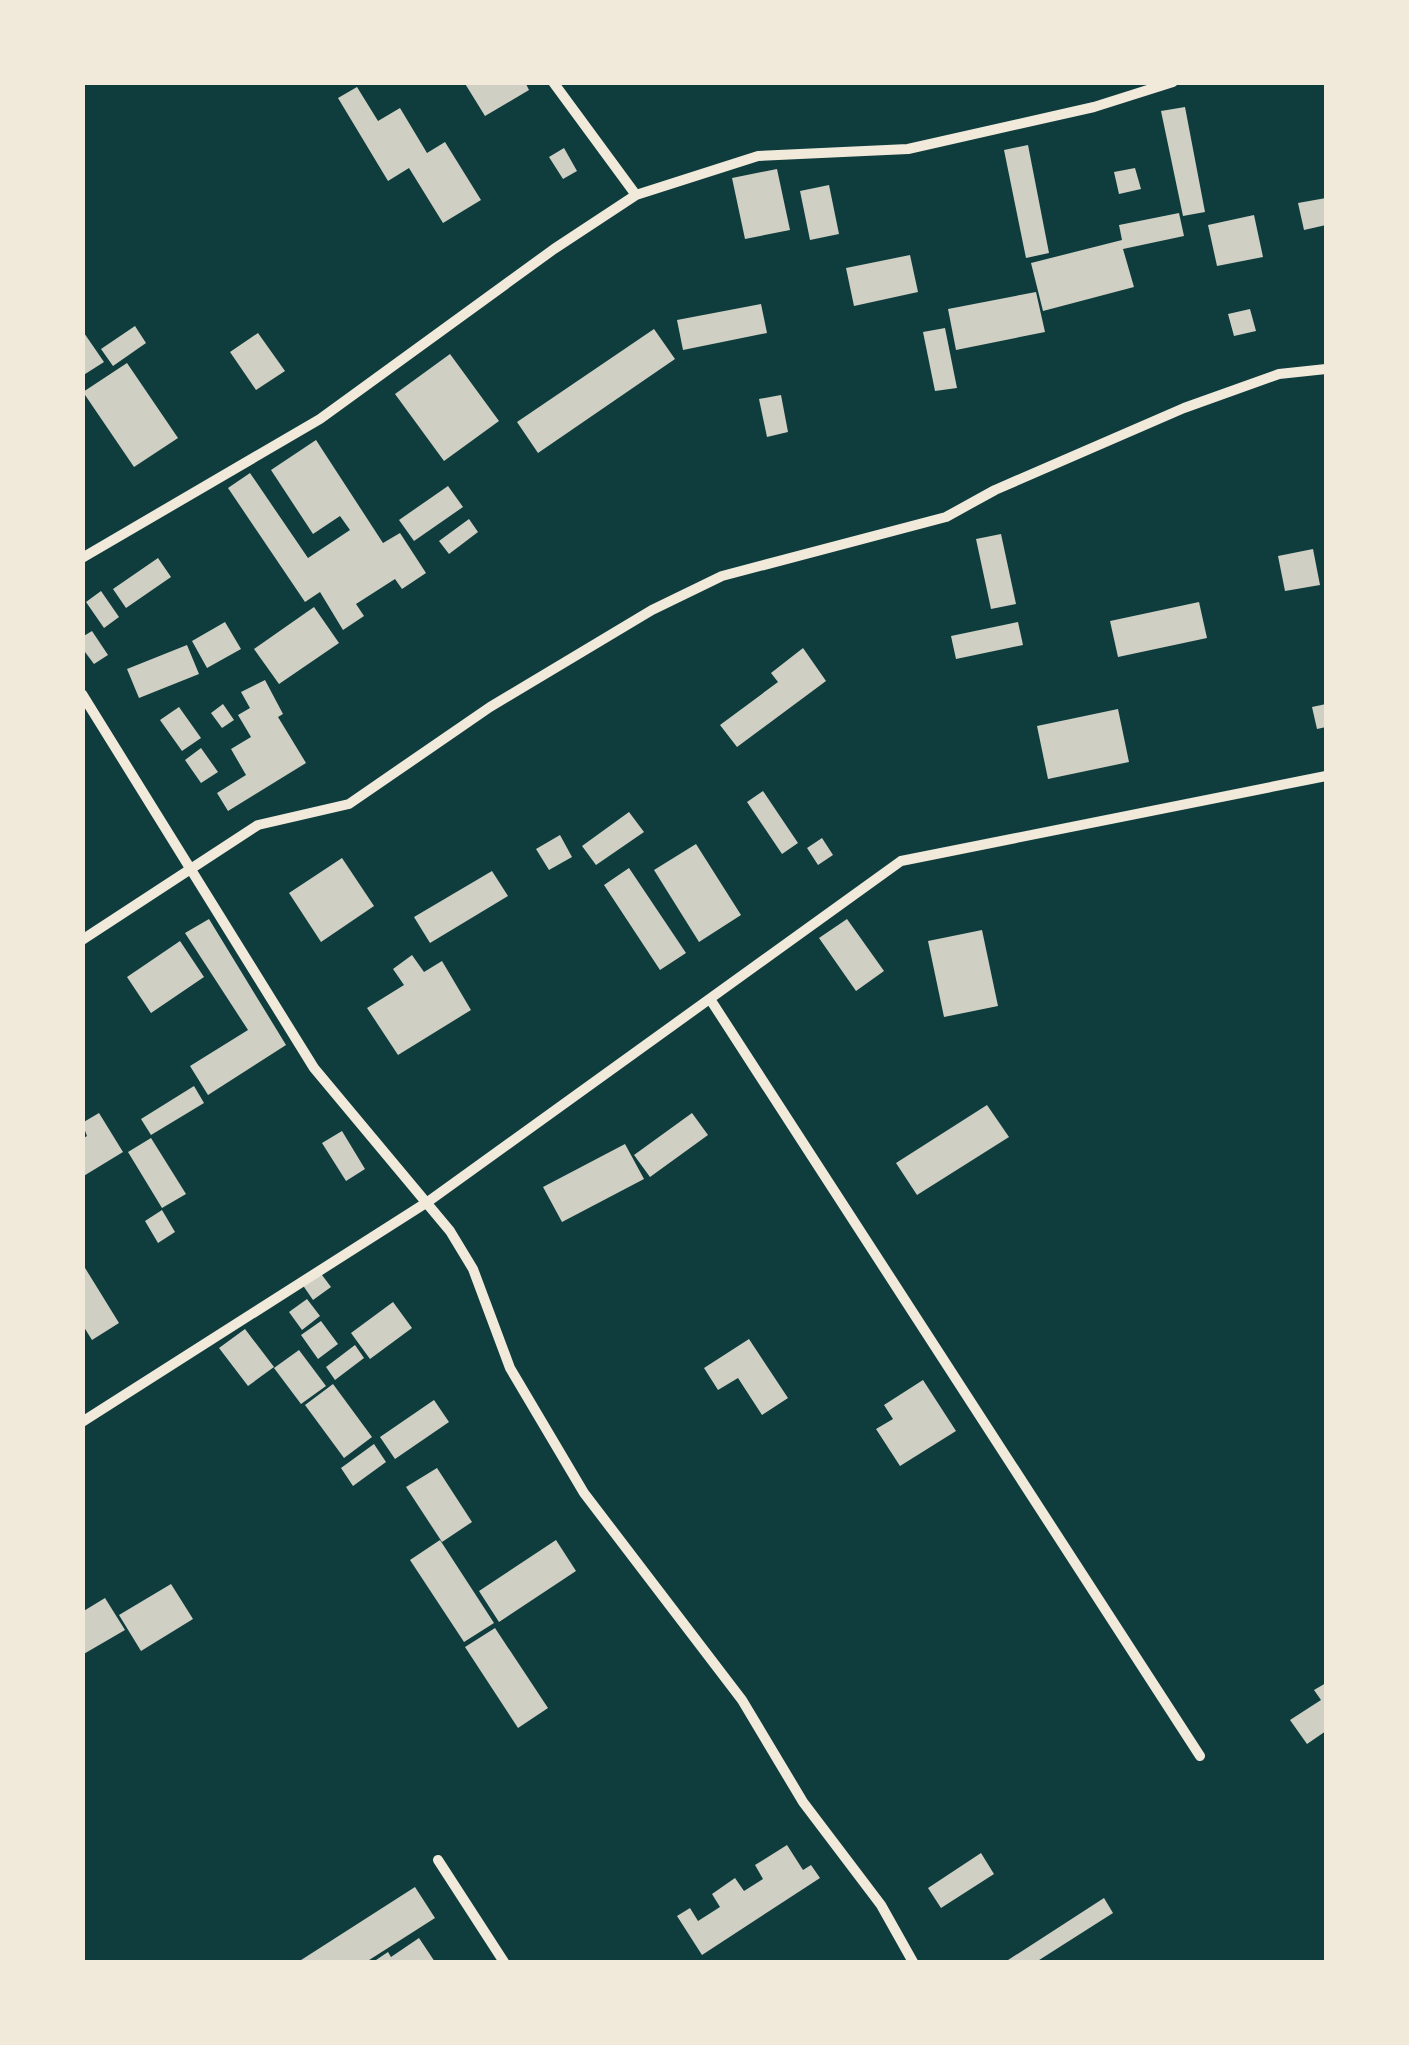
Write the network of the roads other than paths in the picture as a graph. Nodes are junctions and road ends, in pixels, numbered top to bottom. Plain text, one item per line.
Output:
1 (553, 82) edge
2 (1172, 82) edge
3 (636, 195) junction
4 (1326, 370) edge
5 (82, 558) edge
6 (82, 694) edge
7 (1326, 776) edge
8 (188, 869) junction
9 (82, 940) edge
10 (710, 999) junction
11 (429, 1201) junction
12 (82, 1422) edge
13 (1200, 1756) dead end
14 (438, 1860) dead end
15 (504, 1962) edge
16 (914, 1962) edge

1 - 3 street
2 - 3 street
3 - 5 street
4 - 8 street
6 - 8 street
7 - 10 street
8 - 9 street
8 - 11 street
10 - 11 street
10 - 13 street
11 - 12 street
11 - 16 street
14 - 15 street

